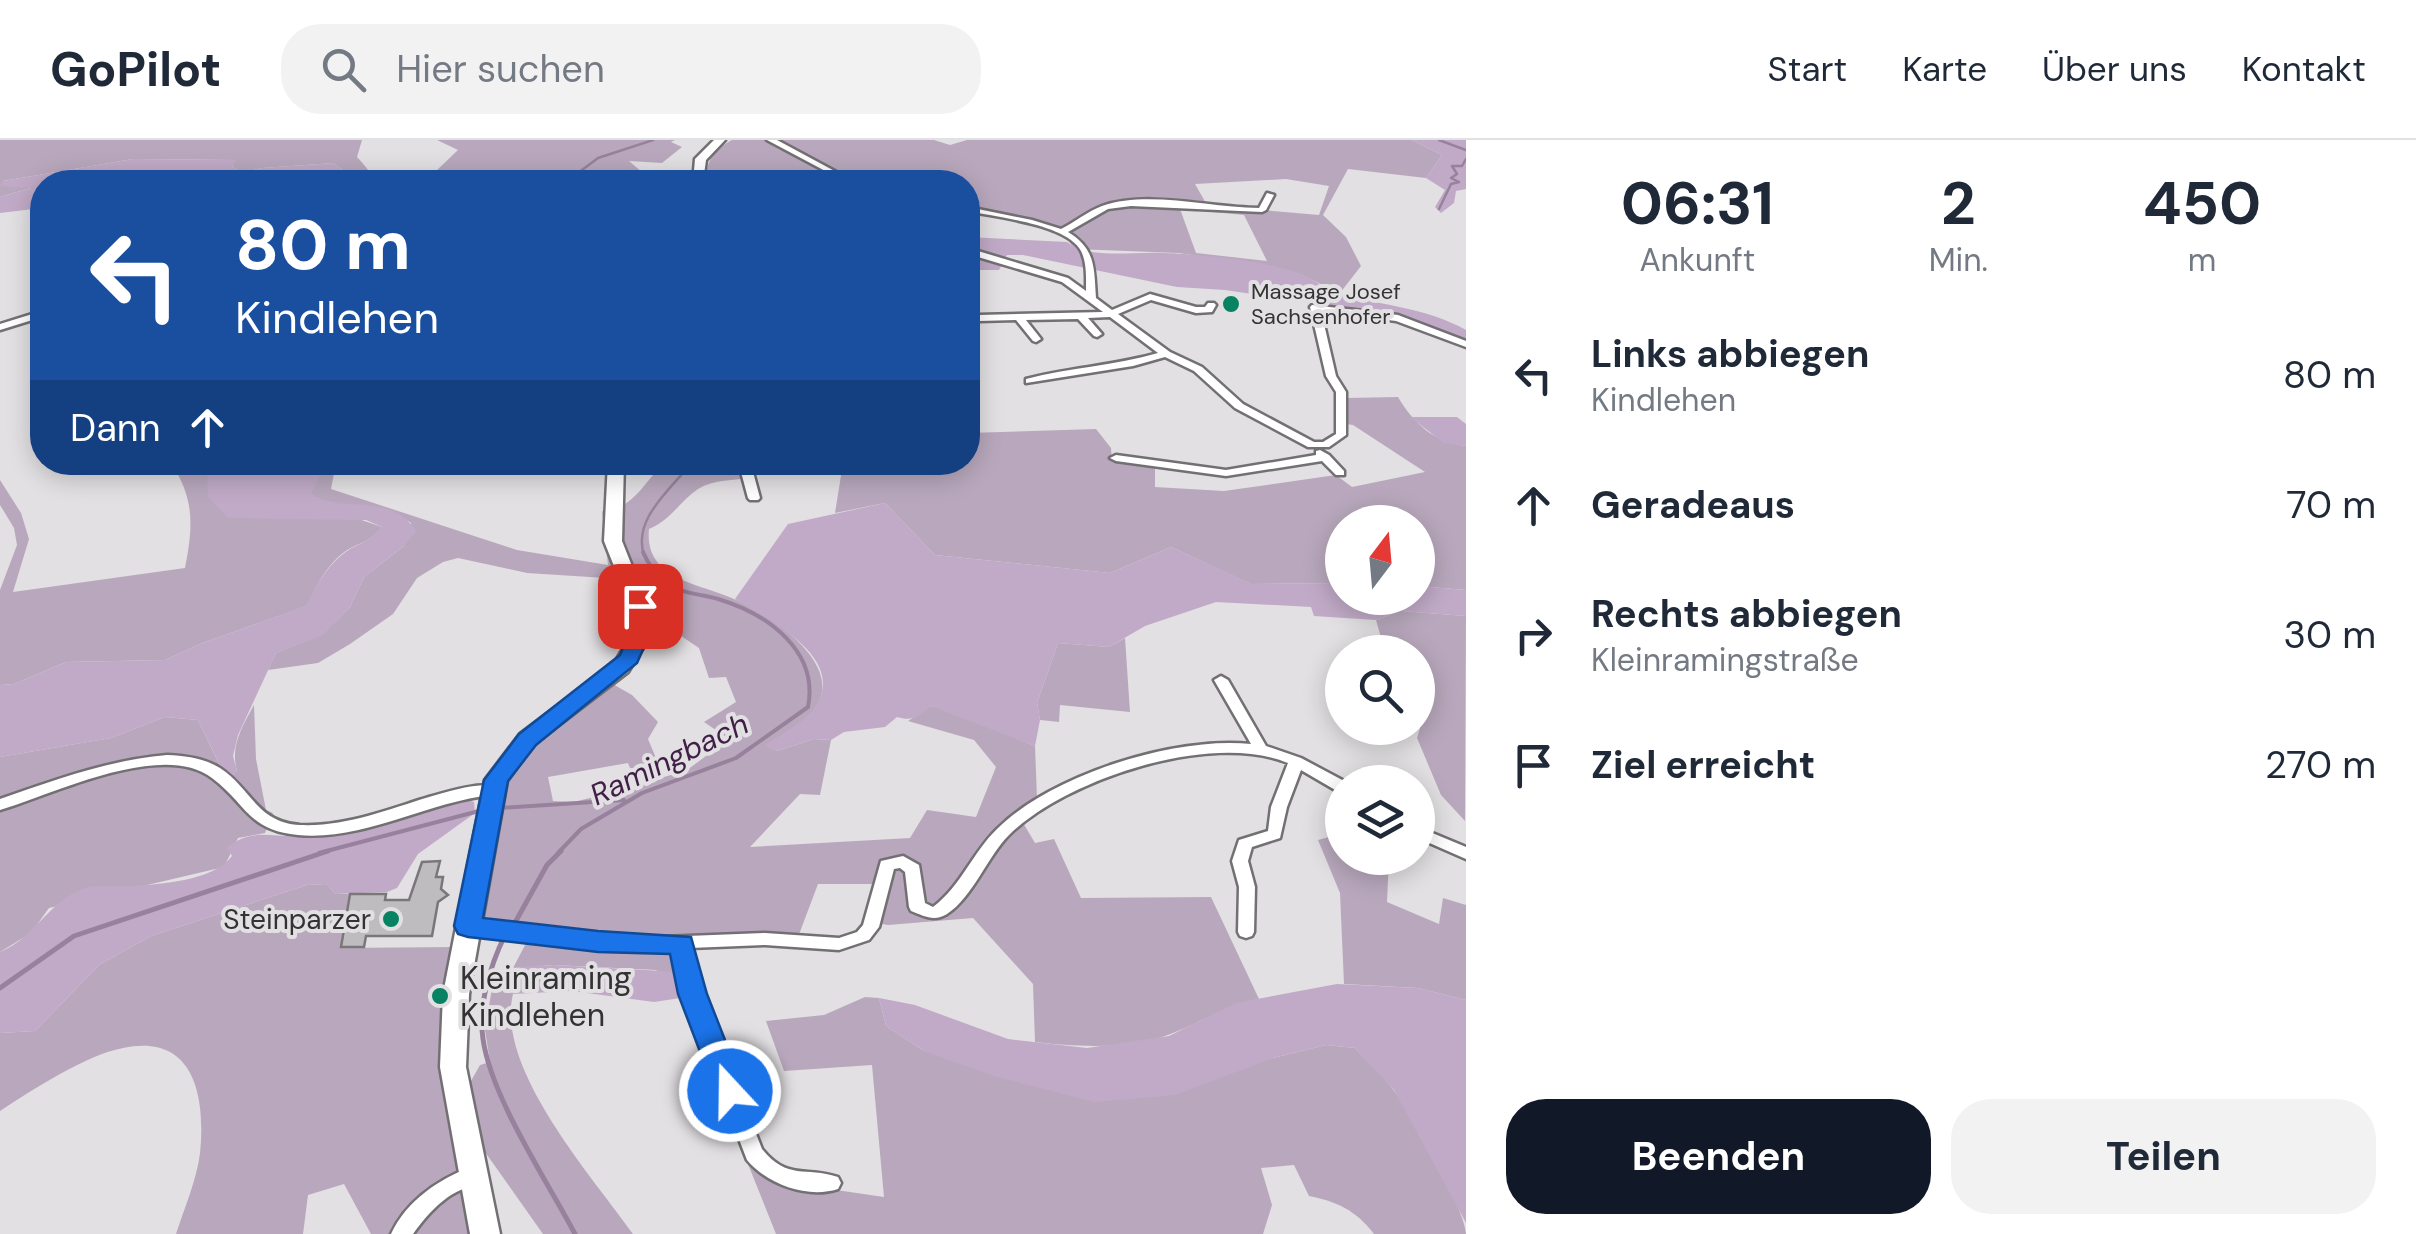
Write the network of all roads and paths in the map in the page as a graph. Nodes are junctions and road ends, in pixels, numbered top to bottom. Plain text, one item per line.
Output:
1 (720, 140) edge
2 (771, 140) edge
3 (700, 170) edge
4 (828, 170) edge
5 (1270, 195) dead end
6 (980, 212) edge
7 (1063, 231) junction
8 (980, 254) edge
9 (1090, 298) junction
10 (1211, 305) dead end
11 (1115, 314) junction
12 (1081, 316) junction
13 (1019, 317) junction
14 (30, 318) edge
15 (980, 318) edge
16 (0, 327) edge
17 (1097, 334) dead end
18 (1036, 339) dead end
19 (1466, 344) edge
20 (1166, 354) junction
21 (1030, 380) dead end
22 (1312, 446) junction
23 (1325, 457) junction
24 (1116, 458) dead end
25 (1340, 473) dead end
26 (615, 475) edge
27 (748, 475) edge
28 (754, 498) dead end
29 (1221, 680) dead end
30 (1261, 750) junction
31 (1296, 762) junction
32 (1325, 778) edge
33 (490, 801) junction
34 (0, 805) edge
35 (1435, 839) edge
36 (1466, 853) edge
37 (480, 927) junction
38 (1246, 932) dead end
39 (681, 944) junction
40 (473, 1175) junction
41 (831, 1183) dead end
42 (401, 1234) edge
43 (485, 1234) edge

1 - 3 main road
2 - 4 street
5 - 7 street
6 - 7 street
7 - 9 street
8 - 9 street
9 - 11 street
10 - 11 street
11 - 12 street
11 - 20 street
12 - 13 street
12 - 17 street
13 - 15 street
13 - 18 street
14 - 16 street
19 - 22 street
20 - 21 street
20 - 22 street
22 - 23 street
23 - 24 street
23 - 25 street
26 - 33 main road
27 - 28 street
29 - 30 street
30 - 31 street
30 - 39 street
31 - 32 street
31 - 38 street
33 - 34 street
33 - 37 main road
35 - 36 street
37 - 39 street
37 - 40 main road
39 - 41 street
40 - 42 street
40 - 43 main road

